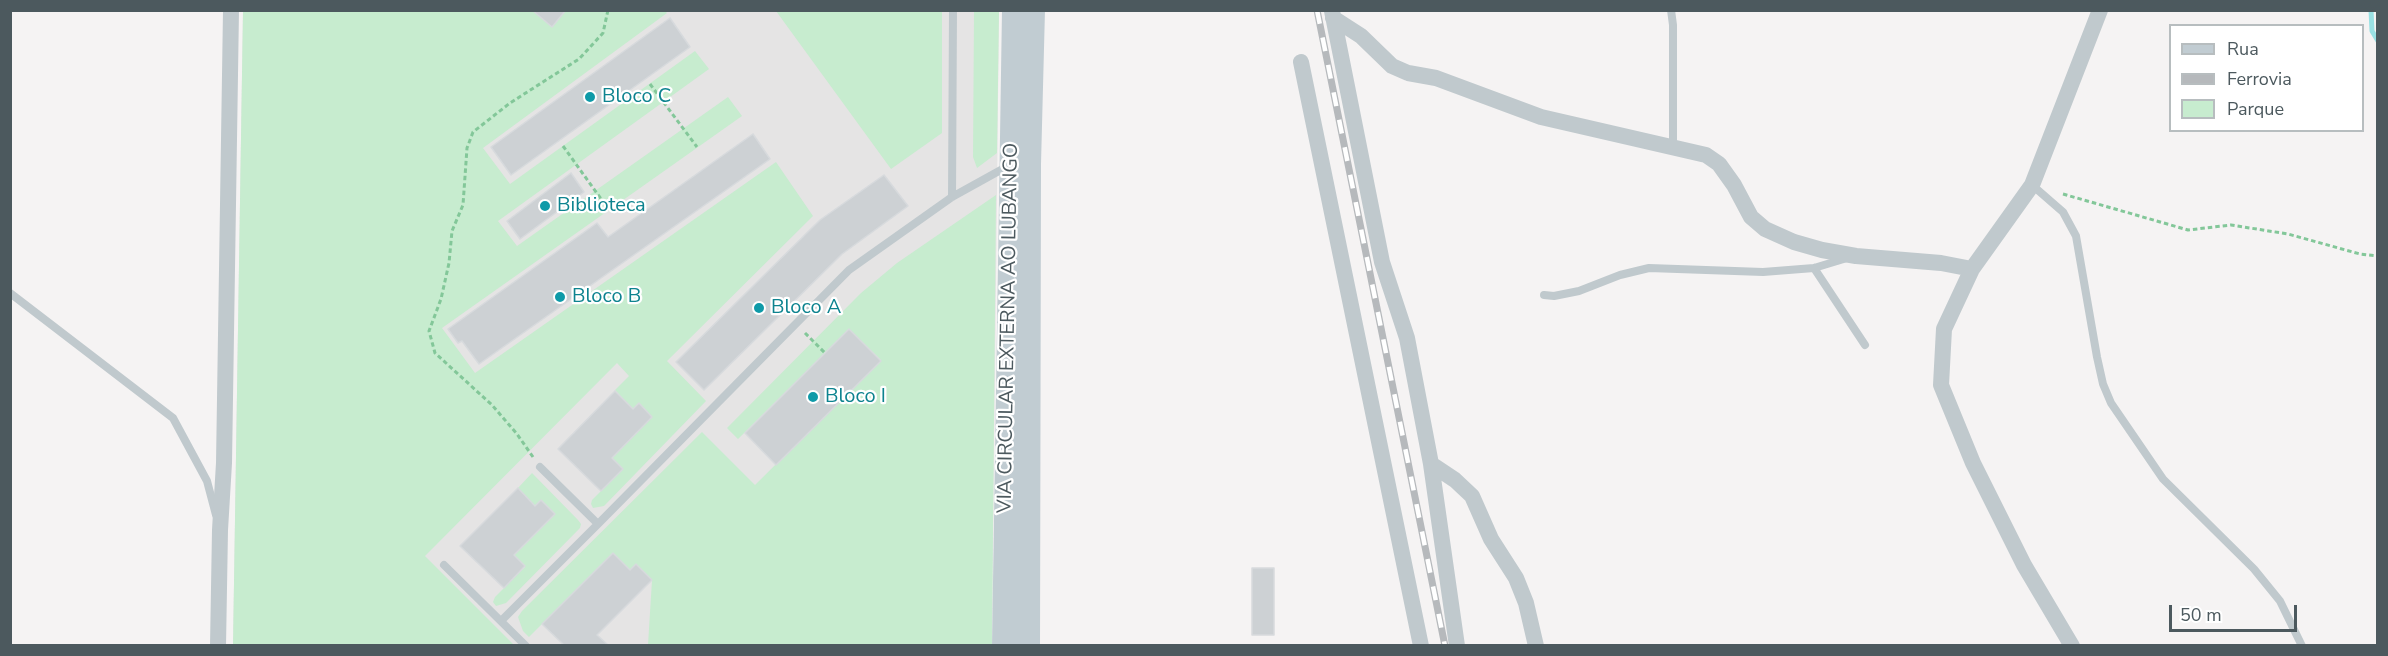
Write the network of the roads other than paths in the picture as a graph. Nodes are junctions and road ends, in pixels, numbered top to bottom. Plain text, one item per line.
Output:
1 (231, 10) edge
2 (953, 10) edge
3 (1014, 10) edge
4 (1033, 10) edge
5 (1671, 10) edge
6 (2100, 10) edge
7 (1332, 14) edge
8 (1301, 62) dead end
9 (1673, 146) junction
10 (1011, 165) junction
11 (2032, 185) junction
12 (952, 197) junction
13 (1856, 255) junction
14 (1814, 268) junction
15 (1972, 268) junction
16 (10, 293) edge
17 (1544, 295) dead end
18 (1865, 345) dead end
19 (1431, 464) junction
20 (540, 467) road end
21 (598, 525) junction
22 (220, 530) junction
23 (444, 565) dead end
24 (501, 621) junction
25 (218, 645) edge
26 (526, 645) edge
27 (1004, 645) edge
28 (1028, 645) edge
29 (1421, 645) edge
30 (1457, 645) edge
31 (1536, 645) edge
32 (2072, 645) edge
33 (2301, 645) edge

1 - 22 street
2 - 12 lane
3 - 10 main road, VIA CIRCULAR EXTERNA AO LUBANGO
4 - 28 main road, VIA CIRCULAR EXTERNA AO LUBANGO
5 - 9 lane
6 - 11 street
7 - 9 street
7 - 19 street
8 - 29 street
9 - 13 street
10 - 12 lane
10 - 27 main road, VIA CIRCULAR EXTERNA AO LUBANGO
11 - 15 street
11 - 33 lane
12 - 21 lane
13 - 14 lane
13 - 15 street
14 - 17 lane
14 - 18 lane
15 - 32 street
16 - 22 lane
19 - 30 street
19 - 31 street
20 - 21 lane
21 - 24 lane
22 - 25 street
23 - 24 lane
24 - 26 lane

